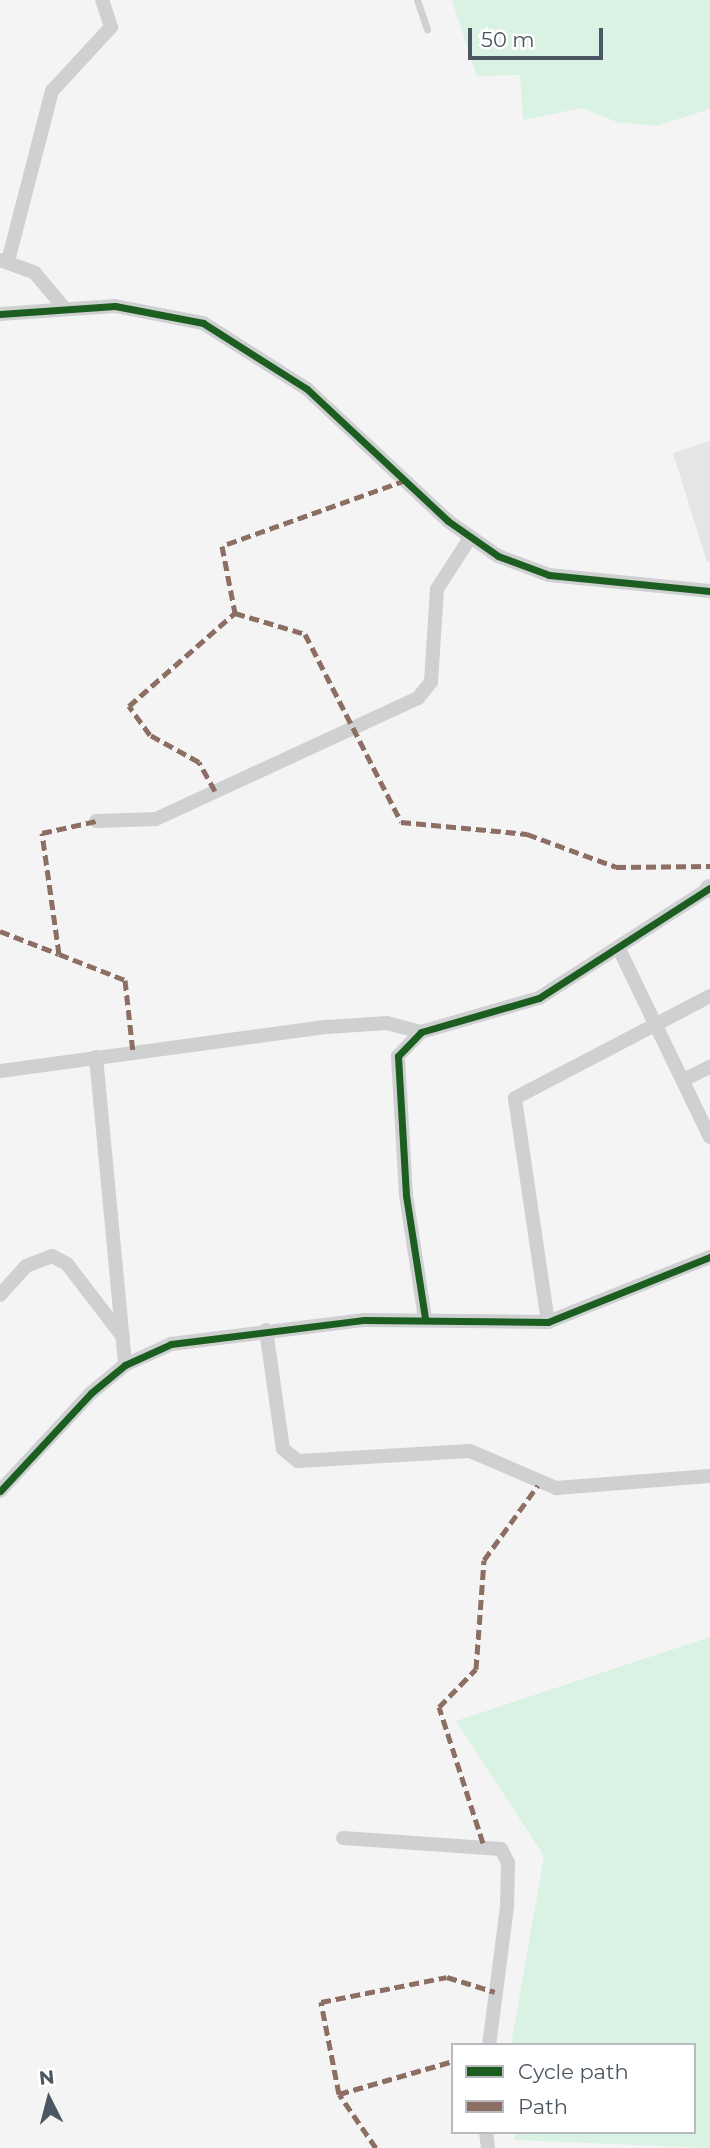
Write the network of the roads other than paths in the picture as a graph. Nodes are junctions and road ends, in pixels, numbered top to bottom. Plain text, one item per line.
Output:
1 (102, 0) edge
2 (418, 0) edge
3 (427, 29) dead end
4 (4, 260) edge
5 (65, 309) junction
6 (0, 314) edge
7 (470, 538) junction
8 (710, 591) edge
9 (96, 821) dead end
10 (710, 888) edge
11 (619, 949) junction
12 (710, 996) edge
13 (656, 1022) junction
14 (421, 1032) junction
15 (96, 1057) junction
16 (710, 1067) edge
17 (0, 1071) edge
18 (683, 1080) junction
19 (710, 1137) edge
20 (710, 1257) edge
21 (0, 1295) edge
22 (425, 1318) junction
23 (548, 1322) junction
24 (266, 1330) junction
25 (123, 1338) junction
26 (125, 1365) junction
27 (710, 1476) edge
28 (0, 1491) edge
29 (343, 1838) dead end
30 (489, 2043) edge

1 - 4 street
2 - 3 lane
4 - 5 street
5 - 6 street
5 - 7 street
7 - 8 street
7 - 9 street
10 - 11 street
11 - 13 street
11 - 14 street
12 - 13 street
13 - 18 street
13 - 23 street
14 - 15 street
14 - 22 street
15 - 17 street
15 - 25 street
16 - 18 street
18 - 19 street
20 - 23 street
21 - 25 street
22 - 23 street
22 - 24 street
24 - 26 street
24 - 27 street
25 - 26 street
26 - 28 street
29 - 30 street

